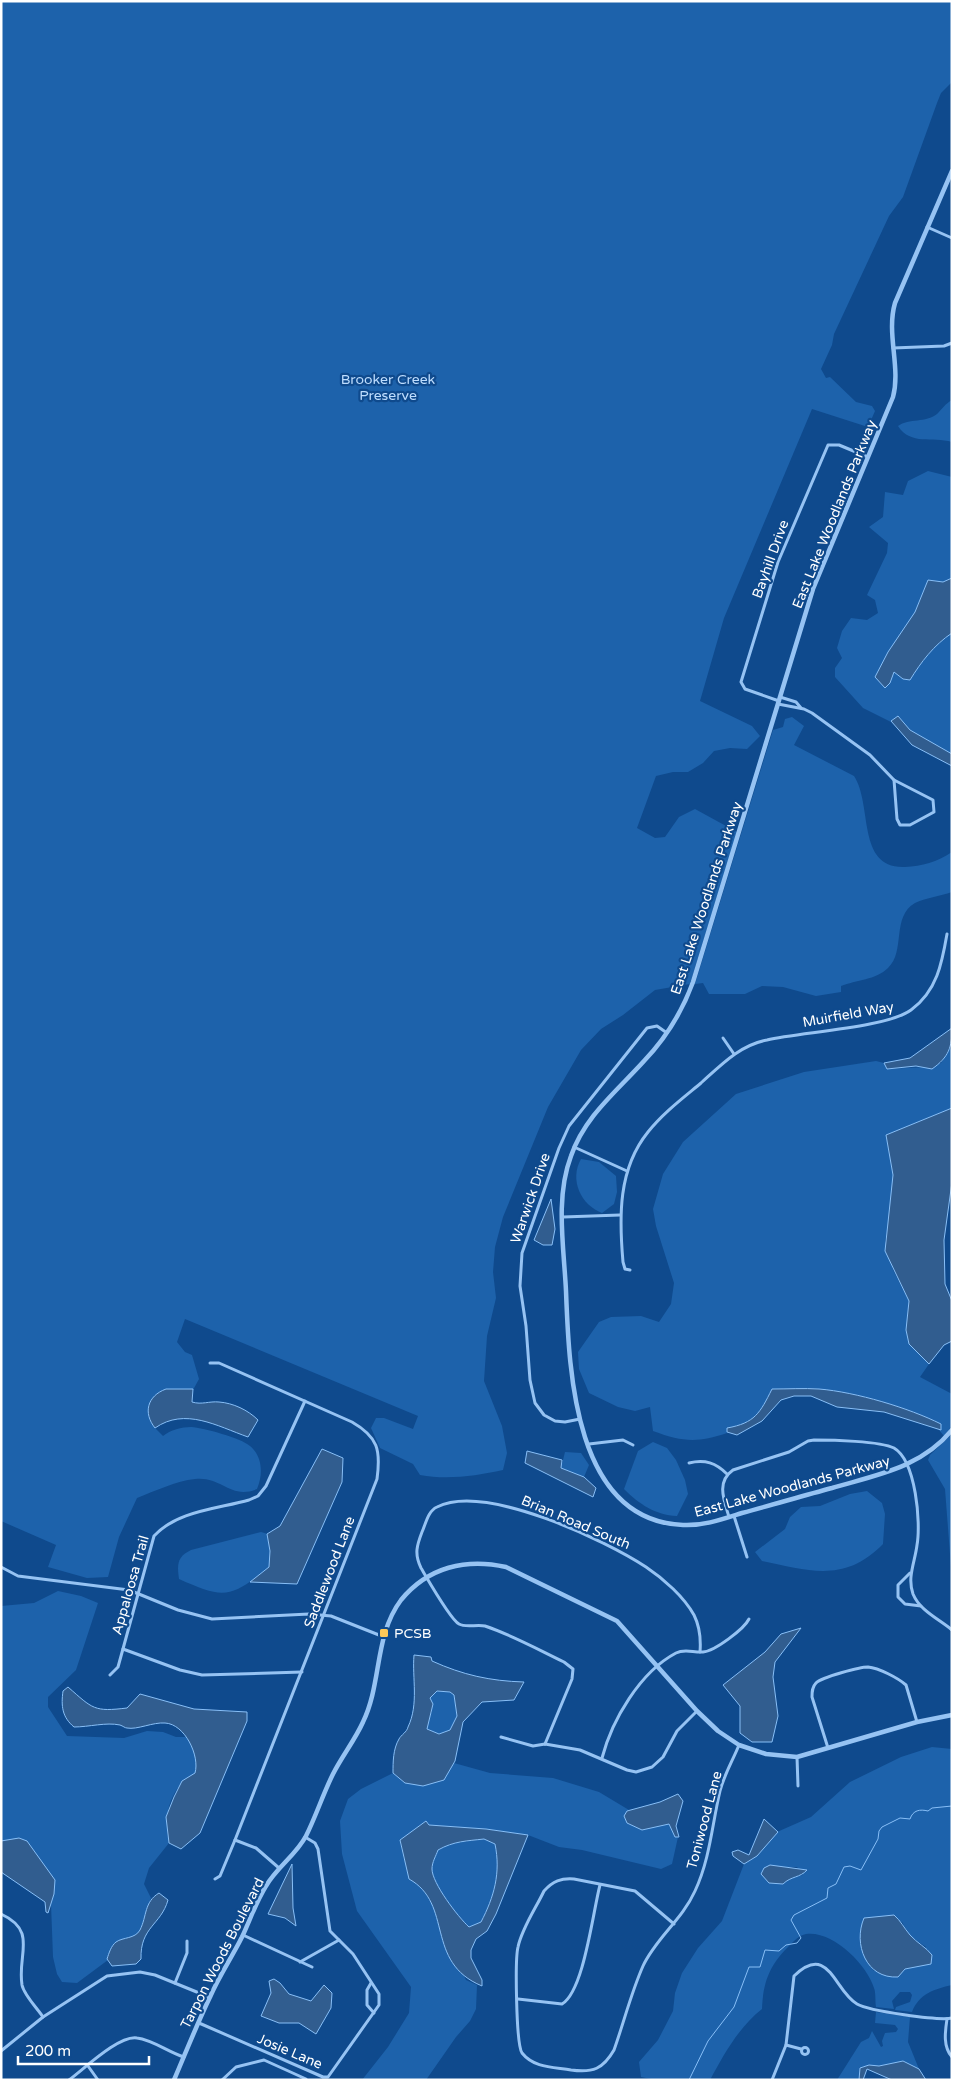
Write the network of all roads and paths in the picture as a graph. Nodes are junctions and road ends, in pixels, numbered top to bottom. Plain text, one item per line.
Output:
1 (952, 171) edge
2 (926, 227) junction
3 (952, 238) edge
4 (952, 343) edge
5 (893, 348) junction
6 (868, 457) junction
7 (779, 701) junction
8 (801, 708) junction
9 (894, 780) junction
10 (947, 934) dead end
11 (667, 1033) junction
12 (723, 1038) dead end
13 (734, 1054) junction
14 (574, 1147) junction
15 (627, 1170) junction
16 (620, 1215) junction
17 (563, 1217) junction
18 (630, 1270) dead end
19 (210, 1363) dead end
20 (305, 1401) junction
21 (582, 1419) junction
22 (952, 1430) edge
23 (588, 1444) junction
24 (633, 1445) dead end
25 (689, 1463) dead end
26 (907, 1466) junction
27 (727, 1474) junction
28 (732, 1516) junction
29 (747, 1557) dead end
30 (1, 1567) edge
31 (911, 1573) junction
32 (426, 1576) junction
33 (137, 1593) junction
34 (921, 1606) junction
35 (324, 1616) junction
36 (749, 1619) dead end
37 (952, 1630) edge
38 (384, 1637) junction
39 (123, 1649) junction
40 (700, 1652) junction
41 (659, 1666) junction
42 (302, 1672) junction
43 (110, 1675) dead end
44 (697, 1711) junction
45 (952, 1715) edge
46 (917, 1722) junction
47 (501, 1737) dead end
48 (545, 1744) junction
49 (739, 1745) junction
50 (828, 1749) junction
51 (797, 1757) junction
52 (602, 1758) junction
53 (798, 1786) dead end
54 (306, 1837) junction
55 (235, 1840) junction
56 (279, 1868) junction
57 (215, 1879) dead end
58 (600, 1885) junction
59 (1, 1914) edge
60 (674, 1924) junction
61 (243, 1935) junction
62 (339, 1940) junction
63 (187, 1942) dead end
64 (300, 1962) junction
65 (312, 1967) dead end
66 (174, 1982) junction
67 (371, 1983) junction
68 (209, 1997) junction
69 (518, 1999) junction
70 (374, 2013) junction
71 (43, 2017) junction
72 (950, 2019) edge
73 (199, 2023) junction
74 (786, 2045) junction
75 (801, 2050) dead end
76 (1, 2051) edge
77 (184, 2057) junction
78 (952, 2057) edge
79 (88, 2066) junction
80 (306, 2079) edge
81 (69, 2080) edge
82 (98, 2080) edge
83 (174, 2080) edge
84 (222, 2080) edge
85 (772, 2080) edge

1 - 2 street, East Lake Woodlands Parkway
2 - 3 street
2 - 5 street, East Lake Woodlands Parkway
4 - 5 street
5 - 6 street, East Lake Woodlands Parkway
6 - 7 street, East Lake Woodlands Parkway
6 - 7 street, Bayhill Drive
7 - 8 street
7 - 8 street
7 - 11 street, East Lake Woodlands Parkway
8 - 9 street
9 - 9 street
10 - 13 street, Muirfield Way
11 - 14 street, East Lake Woodlands Parkway
11 - 21 street, Warwick Drive
12 - 13 street
13 - 15 street, Muirfield Way
14 - 15 street
14 - 17 street, East Lake Woodlands Parkway
15 - 16 street, Muirfield Way
16 - 17 street
16 - 18 street, Muirfield Way
17 - 21 street, East Lake Woodlands Parkway
19 - 20 street, Saddlewood Lane
20 - 33 street, Appaloosa Trail
20 - 35 street, Saddlewood Lane
21 - 23 street, East Lake Woodlands Parkway
22 - 26 street, East Lake Woodlands Parkway
23 - 24 street
23 - 28 street, East Lake Woodlands Parkway
25 - 27 street
26 - 27 street
26 - 28 street, East Lake Woodlands Parkway
26 - 31 street
27 - 28 street
28 - 29 street
30 - 33 street
31 - 34 street
31 - 34 street
32 - 38 street, Tarpon Woods Boulevard
32 - 40 street, Brian Road South
32 - 41 street, Tarpon Woods Boulevard
32 - 48 street
33 - 35 street
33 - 39 street, Appaloosa Trail
34 - 37 street
35 - 38 street
35 - 42 street, Saddlewood Lane
36 - 40 street
38 - 54 street, Tarpon Woods Boulevard
39 - 42 street
39 - 43 street, Appaloosa Trail
40 - 41 street
41 - 44 street, Tarpon Woods Boulevard
41 - 52 street
42 - 55 street, Saddlewood Lane
44 - 49 street, Tarpon Woods Boulevard
44 - 52 street
45 - 46 street, Tarpon Woods Boulevard
46 - 50 street, Tarpon Woods Boulevard
46 - 50 street
47 - 48 street
48 - 52 street
49 - 51 street, Tarpon Woods Boulevard
49 - 60 street, Toniwood Lane
50 - 51 street, Tarpon Woods Boulevard
51 - 53 street
54 - 56 street, Tarpon Woods Boulevard
54 - 62 street
55 - 56 street
55 - 57 street, Saddlewood Lane
56 - 61 street, Tarpon Woods Boulevard
58 - 60 street, Toniwood Lane
58 - 69 street
58 - 69 street, Toniwood Lane
59 - 71 street
60 - 69 street, Toniwood Lane
61 - 64 street
61 - 68 street, Tarpon Woods Boulevard
62 - 64 street
62 - 67 street
63 - 66 street
64 - 65 street
66 - 68 street
66 - 71 street
67 - 70 street
67 - 70 street
68 - 73 street, Tarpon Woods Boulevard
70 - 73 street, Josie Lane
71 - 76 street
72 - 74 street
72 - 78 street
73 - 77 street, Tarpon Woods Boulevard
74 - 75 street
74 - 85 street
77 - 79 street
77 - 83 street, Tarpon Woods Boulevard
79 - 81 street
79 - 82 street
80 - 84 street

